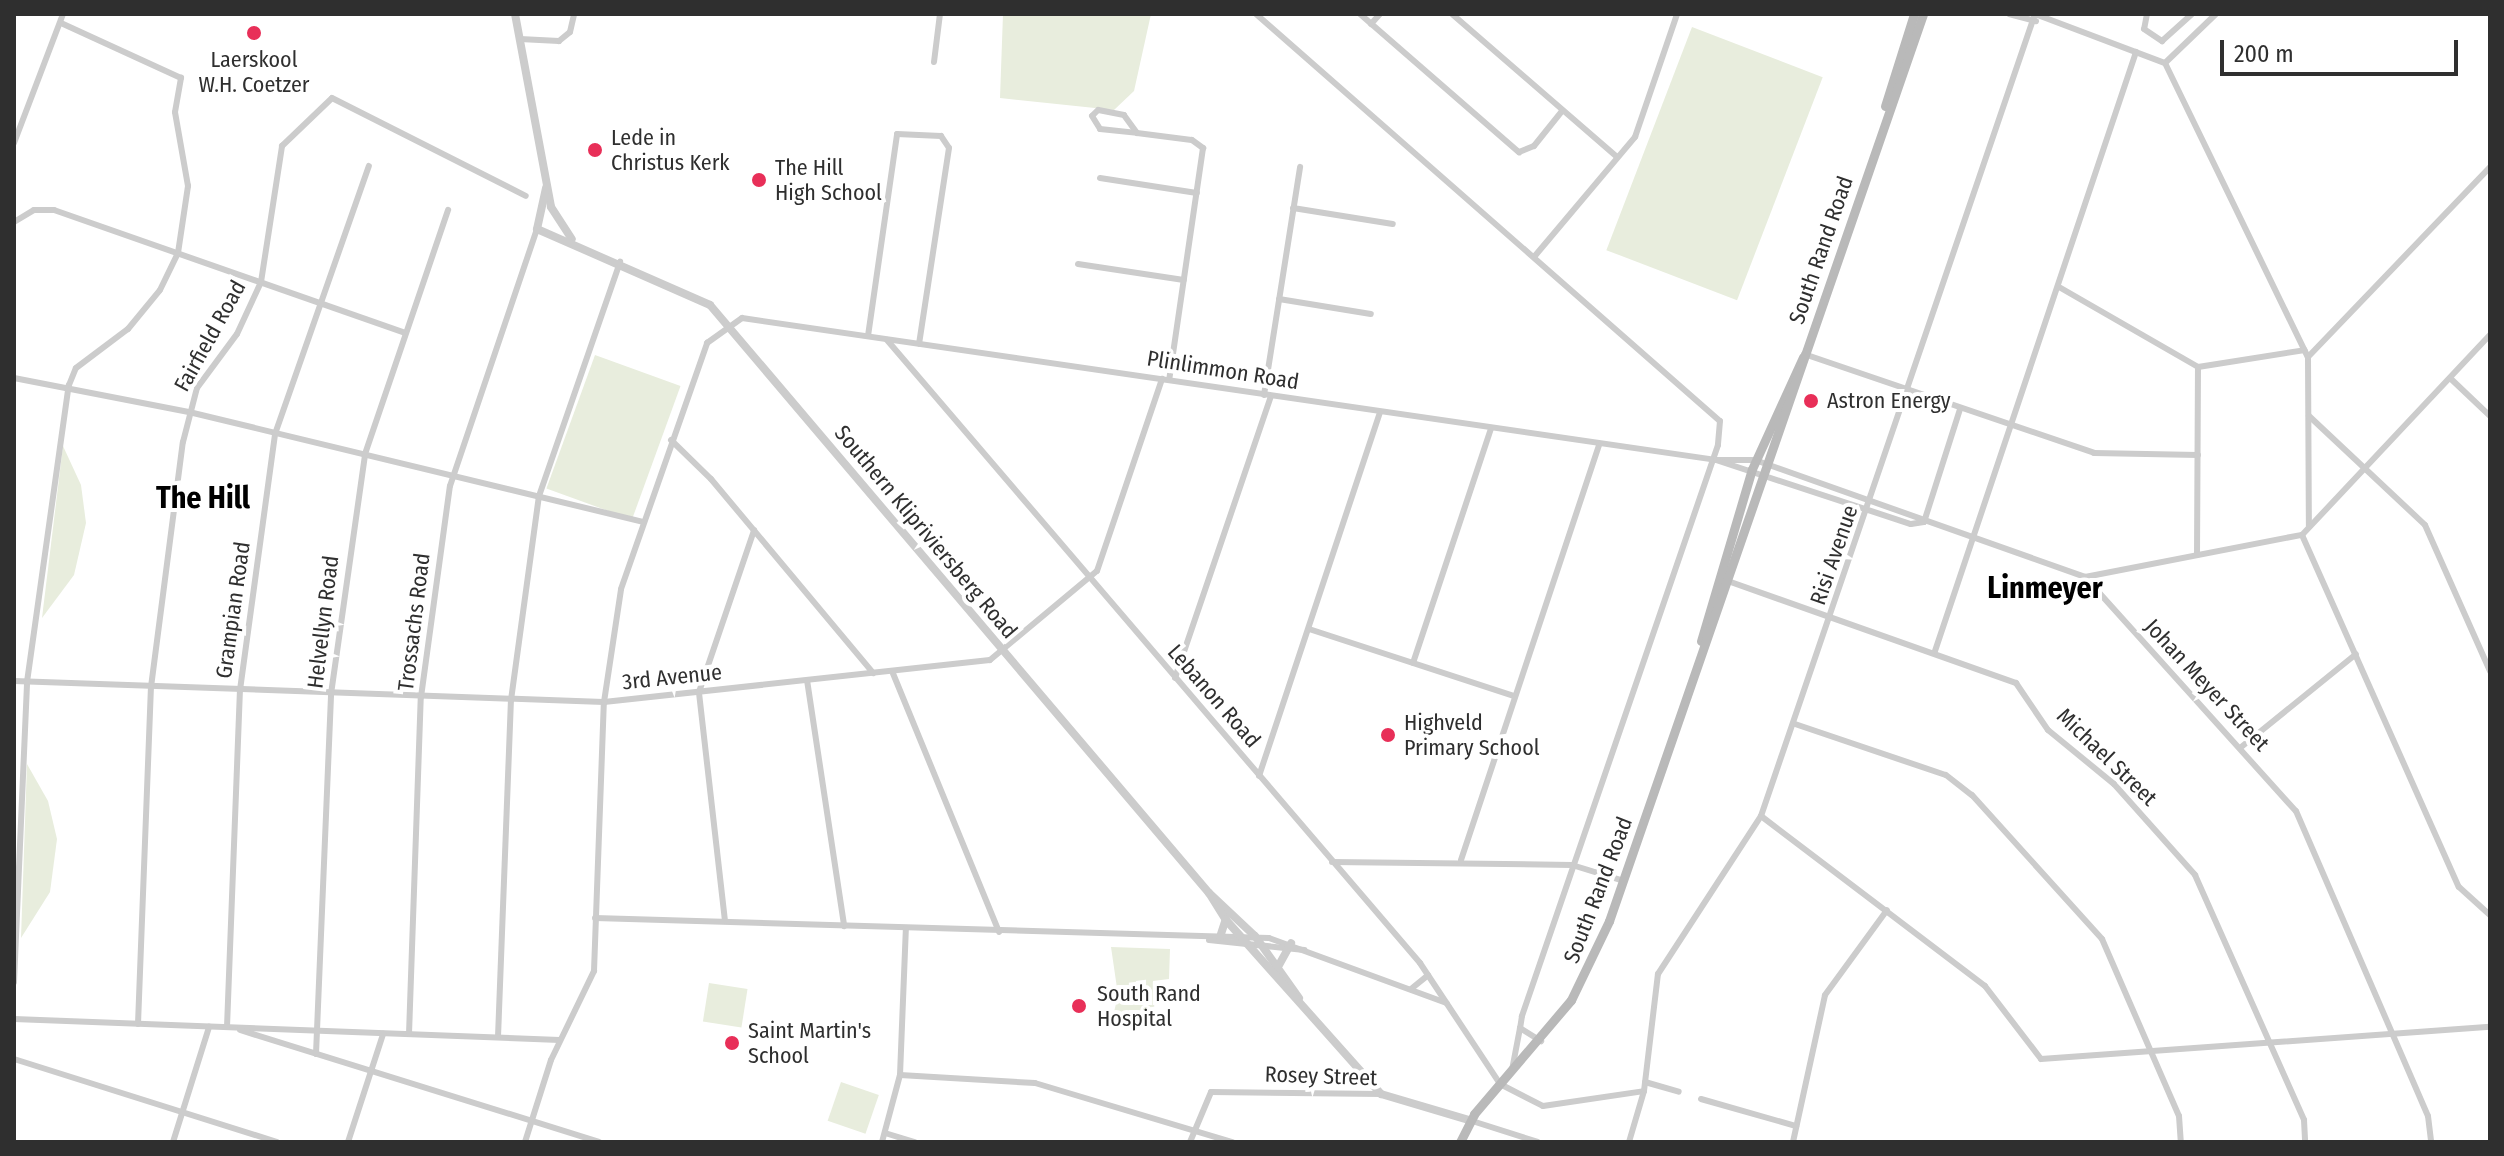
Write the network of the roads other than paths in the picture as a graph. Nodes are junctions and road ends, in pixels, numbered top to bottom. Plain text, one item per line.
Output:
1 (63, 14) edge
2 (515, 14) edge
3 (574, 14) edge
4 (940, 14) edge
5 (1256, 14) edge
6 (1360, 14) edge
7 (1380, 14) edge
8 (1452, 14) edge
9 (1677, 14) edge
10 (1914, 14) edge
11 (1923, 14) edge
12 (2009, 14) edge
13 (2147, 14) edge
14 (2192, 14) edge
15 (2216, 14) edge
16 (2034, 18) edge
17 (61, 23) junction
18 (1371, 24) junction
19 (520, 39) junction
20 (2136, 52) junction
21 (934, 62) dead end
22 (2165, 63) junction
23 (1562, 111) junction
24 (1137, 133) junction
25 (14, 143) edge
26 (1873, 154) junction
27 (1617, 157) junction
28 (369, 166) dead end
29 (1300, 167) dead end
30 (2490, 167) edge
31 (1100, 178) dead end
32 (546, 188) junction
33 (1197, 193) junction
34 (526, 196) dead end
35 (1293, 208) junction
36 (448, 210) dead end
37 (14, 222) edge
38 (1393, 224) dead end
39 (537, 229) junction
40 (579, 244) junction
41 (178, 253) junction
42 (1534, 257) junction
43 (620, 262) junction
44 (1078, 264) dead end
45 (1184, 280) junction
46 (261, 282) junction
47 (2059, 287) junction
48 (1279, 299) junction
49 (320, 303) junction
50 (1371, 314) dead end
51 (727, 326) junction
52 (405, 333) junction
53 (2490, 335) edge
54 (868, 336) junction
55 (887, 340) junction
56 (919, 344) junction
57 (2306, 353) junction
58 (1804, 356) junction
59 (2198, 367) junction
60 (14, 378) edge
61 (2450, 378) junction
62 (1166, 379) junction
63 (69, 385) junction
64 (1909, 392) junction
65 (1268, 396) junction
66 (1960, 409) junction
67 (189, 412) junction
68 (1380, 413) junction
69 (2309, 416) junction
70 (2490, 416) edge
71 (2012, 426) junction
72 (1491, 429) junction
73 (275, 434) junction
74 (671, 440) junction
75 (1599, 445) junction
76 (365, 454) junction
77 (2198, 455) junction
78 (1713, 460) junction
79 (1755, 460) junction
80 (1770, 465) junction
81 (2365, 468) junction
82 (1751, 472) junction
83 (452, 477) junction
84 (1766, 477) junction
85 (539, 496) junction
86 (1872, 498) junction
87 (1868, 509) junction
88 (643, 522) junction
89 (1924, 522) junction
90 (2309, 526) junction
91 (754, 530) junction
92 (2302, 535) junction
93 (1974, 537) junction
94 (2197, 555) junction
95 (2085, 577) junction
96 (1717, 578) junction
97 (1091, 580) junction
98 (1728, 581) junction
99 (1832, 617) junction
100 (1309, 629) junction
101 (1935, 651) junction
102 (1005, 653) junction
103 (2356, 654) junction
104 (1413, 663) junction
105 (892, 671) junction
106 (2490, 671) edge
107 (873, 673) junction
108 (1175, 678) junction
109 (807, 680) junction
110 (14, 681) edge
111 (27, 682) junction
112 (151, 687) junction
113 (1690, 687) junction
114 (240, 690) junction
115 (699, 692) junction
116 (331, 694) junction
117 (1514, 696) junction
118 (421, 697) junction
119 (511, 700) junction
120 (604, 702) junction
121 (1795, 724) junction
122 (2240, 748) junction
123 (1259, 776) junction
124 (1761, 816) junction
125 (1461, 860) junction
126 (1332, 862) junction
127 (1572, 865) junction
128 (1624, 881) junction
129 (1209, 893) junction
130 (1229, 908) junction
131 (1887, 910) junction
132 (2490, 915) edge
133 (595, 918) junction
134 (1226, 920) junction
135 (725, 921) junction
136 (844, 926) junction
137 (906, 928) junction
138 (999, 932) junction
139 (1240, 936) junction
140 (1255, 936) junction
141 (1220, 937) junction
142 (1209, 940) junction
143 (1247, 944) junction
144 (1261, 945) junction
145 (1290, 945) junction
146 (1279, 965) junction
147 (1428, 975) junction
148 (14, 982) edge
149 (1411, 989) junction
150 (1299, 998) junction
151 (1449, 1004) junction
152 (14, 1019) edge
153 (138, 1024) junction
154 (209, 1027) junction
155 (2490, 1027) edge
156 (230, 1028) junction
157 (1520, 1028) junction
158 (317, 1031) junction
159 (2388, 1033) junction
160 (383, 1034) junction
161 (409, 1034) junction
162 (498, 1037) junction
163 (560, 1040) junction
164 (1541, 1041) junction
165 (2270, 1044) junction
166 (2152, 1053) junction
167 (316, 1054) junction
168 (14, 1059) edge
169 (372, 1071) junction
170 (1511, 1073) junction
171 (900, 1075) junction
172 (1645, 1082) junction
173 (1500, 1084) junction
174 (1644, 1091) junction
175 (1679, 1092) dead end
176 (1381, 1094) junction
177 (1701, 1099) dead end
178 (182, 1113) junction
179 (1469, 1120) junction
180 (532, 1121) junction
181 (1796, 1126) junction
182 (1193, 1131) junction
183 (885, 1133) junction
184 (173, 1142) edge
185 (277, 1142) edge
186 (348, 1142) edge
187 (525, 1142) edge
188 (599, 1142) edge
189 (882, 1142) edge
190 (915, 1142) edge
191 (1190, 1142) edge
192 (1232, 1142) edge
193 (1460, 1142) edge
194 (1538, 1142) edge
195 (1629, 1142) edge
196 (1793, 1142) edge
197 (2181, 1142) edge
198 (2305, 1142) edge
199 (2431, 1142) edge

1 - 17 street
2 - 19 street, Southern Klipriviersberg Road
3 - 19 street
4 - 21 street
5 - 42 street
6 - 18 street
7 - 18 street
8 - 23 street
9 - 27 street
10 - 26 main road, South Rand Road
11 - 26 main road, South Rand Road
12 - 16 street
13 - 14 street
15 - 22 street
16 - 20 street
16 - 64 street, Risi Avenue
17 - 25 street
17 - 41 street
18 - 23 street
19 - 32 street, Southern Klipriviersberg Road
20 - 22 street
20 - 47 street
22 - 57 street
23 - 27 street
24 - 24 street
24 - 33 street
26 - 58 main road, South Rand Road
27 - 42 street
28 - 49 street, Grampian Road
29 - 35 street
30 - 57 street
31 - 33 street
32 - 39 street, Southern Klipriviersberg Road
32 - 40 street, Southern Klipriviersberg Road
33 - 45 street
34 - 46 street, Fairfield Road
35 - 38 street
35 - 48 street
36 - 52 street, Helvellyn Road
37 - 41 street
39 - 40 street, Southern Klipriviersberg Road
39 - 83 street, Trossachs Road
40 - 43 street, Southern Klipriviersberg Road
41 - 46 street
41 - 63 street
42 - 78 street
43 - 51 street, Southern Klipriviersberg Road
43 - 85 street
44 - 45 street
45 - 62 street
46 - 49 street
46 - 67 street, Fairfield Road
47 - 59 street
47 - 71 street
48 - 50 street
48 - 65 street
49 - 52 street
49 - 73 street, Grampian Road
51 - 54 street, Plinlimmon Road
51 - 74 street
51 - 102 street, Southern Klipriviersberg Road
52 - 76 street, Helvellyn Road
53 - 61 street
54 - 55 street, Plinlimmon Road
54 - 56 street
55 - 56 street, Plinlimmon Road
55 - 97 street, Lebanon Road
56 - 62 street, Plinlimmon Road
57 - 59 street
57 - 69 street
58 - 64 street
58 - 79 main road, South Rand Road
58 - 80 main road, South Rand Road
59 - 77 street
60 - 63 street
61 - 70 street
61 - 81 street
62 - 65 street, Plinlimmon Road
62 - 97 street
63 - 67 street
63 - 111 street
64 - 66 street
64 - 86 street, Risi Avenue
65 - 68 street, Plinlimmon Road
65 - 108 street
66 - 71 street
66 - 89 street
67 - 73 street
67 - 112 street, Fairfield Road
68 - 72 street, Plinlimmon Road
68 - 100 street
69 - 81 street
69 - 90 street
71 - 77 street
71 - 93 street
72 - 75 street, Plinlimmon Road
72 - 104 street
73 - 76 street
73 - 114 street, Grampian Road
74 - 88 street
74 - 91 street
75 - 78 street, Plinlimmon Road
75 - 117 street
76 - 83 street
76 - 116 street, Helvellyn Road
77 - 94 street
78 - 79 street, Plinlimmon Road
78 - 82 street, Plinlimmon Road
78 - 127 street
79 - 80 street, Johan Meyer Street
79 - 82 main road, South Rand Road
80 - 84 main road, South Rand Road
80 - 86 street, Johan Meyer Street
81 - 90 street
81 - 106 street
82 - 84 street, Plinlimmon Road
82 - 96 main road, South Rand Road
83 - 85 street
83 - 118 street, Trossachs Road
84 - 87 street, Plinlimmon Road
84 - 98 main road, South Rand Road
85 - 88 street
85 - 119 street
86 - 87 street, Risi Avenue
86 - 89 street, Johan Meyer Street
87 - 89 street, Plinlimmon Road
87 - 99 street, Risi Avenue
88 - 120 street
89 - 93 street, Johan Meyer Street
90 - 92 street
91 - 107 street
91 - 115 street
92 - 94 street
92 - 103 street
93 - 95 street, Johan Meyer Street
93 - 101 street
94 - 95 street
95 - 122 street, Johan Meyer Street
96 - 98 street, Michael Street
96 - 113 main road, South Rand Road
97 - 102 street
97 - 108 street, Lebanon Road
98 - 99 street, Michael Street
98 - 113 main road, South Rand Road
99 - 101 street, Michael Street
99 - 121 street, Risi Avenue
100 - 104 street
100 - 123 street
101 - 165 street, Michael Street
102 - 105 street, 3rd Avenue
102 - 129 street, Southern Klipriviersberg Road
103 - 122 street
103 - 132 street
104 - 117 street
105 - 107 street, 3rd Avenue
105 - 138 street
107 - 109 street, 3rd Avenue
108 - 123 street, Lebanon Road
109 - 115 street, 3rd Avenue
109 - 136 street
110 - 111 street, 3rd Avenue
111 - 112 street, 3rd Avenue
111 - 148 street
112 - 114 street, 3rd Avenue
112 - 153 street, Fairfield Road
113 - 128 main road, South Rand Road
114 - 116 street, 3rd Avenue
114 - 156 street, Grampian Road
115 - 120 street, 3rd Avenue
115 - 135 street
116 - 118 street, 3rd Avenue
116 - 158 street, Helvellyn Road
117 - 125 street
118 - 119 street, 3rd Avenue
118 - 161 street, Trossachs Road
119 - 120 street, 3rd Avenue
119 - 162 street
120 - 133 street
121 - 124 street, Risi Avenue
121 - 166 street
122 - 159 street, Johan Meyer Street
123 - 126 street, Lebanon Road
124 - 131 street
124 - 172 street, Risi Avenue
125 - 126 street
125 - 127 street
126 - 147 street, Lebanon Road
127 - 128 street
127 - 157 street
128 - 164 main road, South Rand Road
129 - 130 street, Southern Klipriviersberg Road
129 - 134 street, Southern Klipriviersberg Road
130 - 134 street
130 - 140 street, Southern Klipriviersberg Road
131 - 166 street
131 - 181 street
133 - 135 street
133 - 163 street
134 - 139 street, Southern Klipriviersberg Road
134 - 141 street
135 - 136 street
136 - 137 street
137 - 138 street
137 - 171 street
138 - 142 street
139 - 140 street
139 - 141 street
139 - 143 street, Southern Klipriviersberg Road
140 - 144 street, Southern Klipriviersberg Road
140 - 145 street
141 - 142 street
142 - 143 street
143 - 144 street
143 - 150 street, Southern Klipriviersberg Road
144 - 145 street
144 - 146 street, Southern Klipriviersberg Road
145 - 146 street
145 - 149 street
146 - 150 street, Southern Klipriviersberg Road
147 - 149 street
147 - 151 street, Lebanon Road
149 - 151 street
150 - 176 street, Southern Klipriviersberg Road
151 - 173 street, Lebanon Road
152 - 153 street
153 - 154 street
154 - 156 street
154 - 178 street
155 - 159 street
156 - 158 street
156 - 167 street
157 - 164 street
157 - 170 street
158 - 160 street
158 - 167 street, Helvellyn Road
159 - 165 street
159 - 199 street, Johan Meyer Street
160 - 161 street
160 - 169 street
161 - 162 street
162 - 163 street
163 - 180 street
164 - 170 main road, South Rand Road
165 - 166 street
165 - 198 street, Michael Street
166 - 197 street
167 - 169 street
168 - 178 street
169 - 180 street
169 - 186 street
170 - 173 main road, South Rand Road
171 - 182 street
171 - 183 street
172 - 174 street, Risi Avenue
172 - 175 street
173 - 174 street
173 - 179 main road, South Rand Road
174 - 195 street, Risi Avenue
176 - 179 street, Rosey Street
176 - 182 street, Rosey Street
177 - 181 street
178 - 184 street
178 - 185 street
179 - 193 main road, South Rand Road
179 - 194 street, Rosey Street
180 - 187 street
180 - 188 street
181 - 196 street
182 - 191 street
182 - 192 street
183 - 189 street
183 - 190 street

